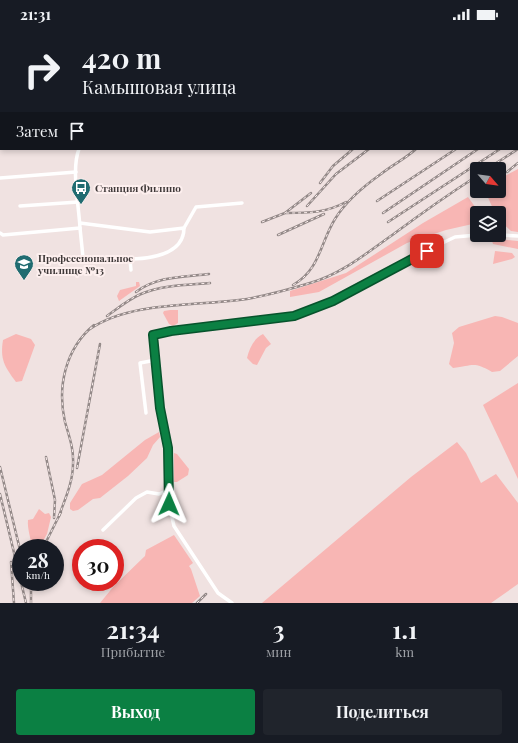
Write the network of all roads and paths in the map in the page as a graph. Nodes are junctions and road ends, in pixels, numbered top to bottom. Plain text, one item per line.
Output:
1 (79, 150) edge
2 (76, 172) junction
3 (0, 178) edge
4 (78, 202) junction
5 (242, 203) dead end
6 (20, 206) dead end
7 (80, 223) junction
8 (80, 228) junction
9 (184, 228) junction
10 (0, 233) edge
11 (506, 235) edge
12 (470, 236) edge
13 (518, 236) edge
14 (130, 260) junction
15 (131, 270) dead end
16 (156, 360) junction
17 (146, 413) dead end
18 (169, 490) junction
19 (103, 530) dead end
20 (232, 603) edge

1 - 2 street
2 - 3 street
2 - 4 street
4 - 6 street
4 - 7 street
5 - 9 street
7 - 8 street
7 - 9 street
8 - 10 street
8 - 14 street
9 - 14 street
11 - 13 street
12 - 16 street
14 - 15 street
16 - 17 street
16 - 18 street
18 - 19 street
18 - 20 street

